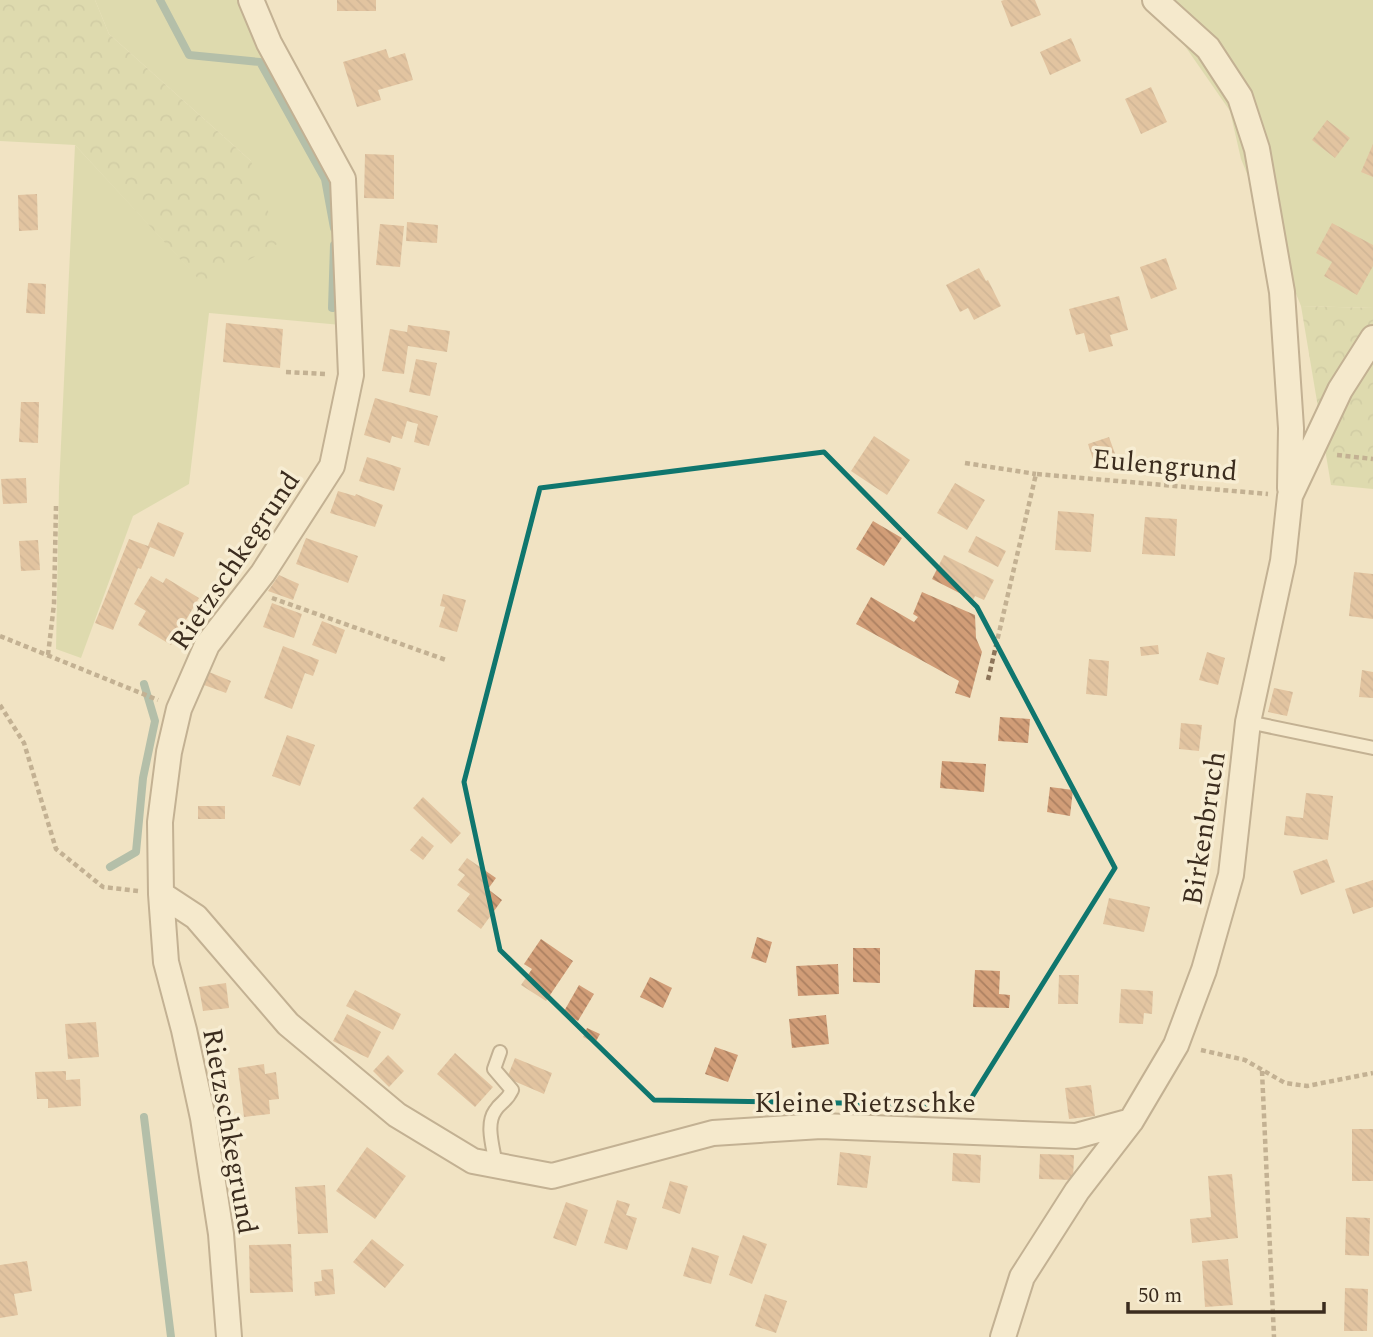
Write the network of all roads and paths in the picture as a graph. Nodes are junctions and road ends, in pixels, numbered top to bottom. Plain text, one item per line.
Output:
1 (251, 0) edge
2 (1155, 0) edge
3 (1373, 338) edge
4 (286, 372) dead end
5 (316, 373) dead end
6 (1312, 452) junction
7 (1373, 459) edge
8 (965, 463) dead end
9 (1036, 474) junction
10 (1290, 496) junction
11 (56, 506) dead end
12 (261, 593) dead end
13 (0, 636) edge
14 (48, 655) junction
15 (446, 660) dead end
16 (988, 680) dead end
17 (0, 705) edge
18 (179, 709) junction
19 (1248, 722) junction
20 (1373, 748) edge
21 (161, 894) junction
22 (1176, 1045) junction
23 (500, 1052) dead end
24 (1262, 1071) junction
25 (1373, 1073) edge
26 (1131, 1121) junction
27 (496, 1166) junction
28 (229, 1337) edge
29 (1003, 1337) edge
30 (1274, 1337) edge

1 - 18 street, Rietzschkegrund
2 - 10 street
3 - 6 street, Birkenbruch
4 - 5 path
6 - 7 path
6 - 10 street, Birkenbruch
8 - 9 path, Eulengrund
9 - 10 path, Eulengrund
9 - 16 path
10 - 19 street, Birkenbruch
11 - 14 path
12 - 15 path
13 - 14 path
14 - 18 path
17 - 21 path
18 - 21 street, Rietzschkegrund
19 - 20 lane
19 - 22 street, Birkenbruch
21 - 27 street, Kleine Rietzschke
21 - 28 street, Rietzschkegrund
22 - 24 path
22 - 26 street, Birkenbruch
23 - 27 lane
24 - 25 path
24 - 30 path
26 - 27 street, Kleine Rietzschke
26 - 29 street, Birkenbruch

